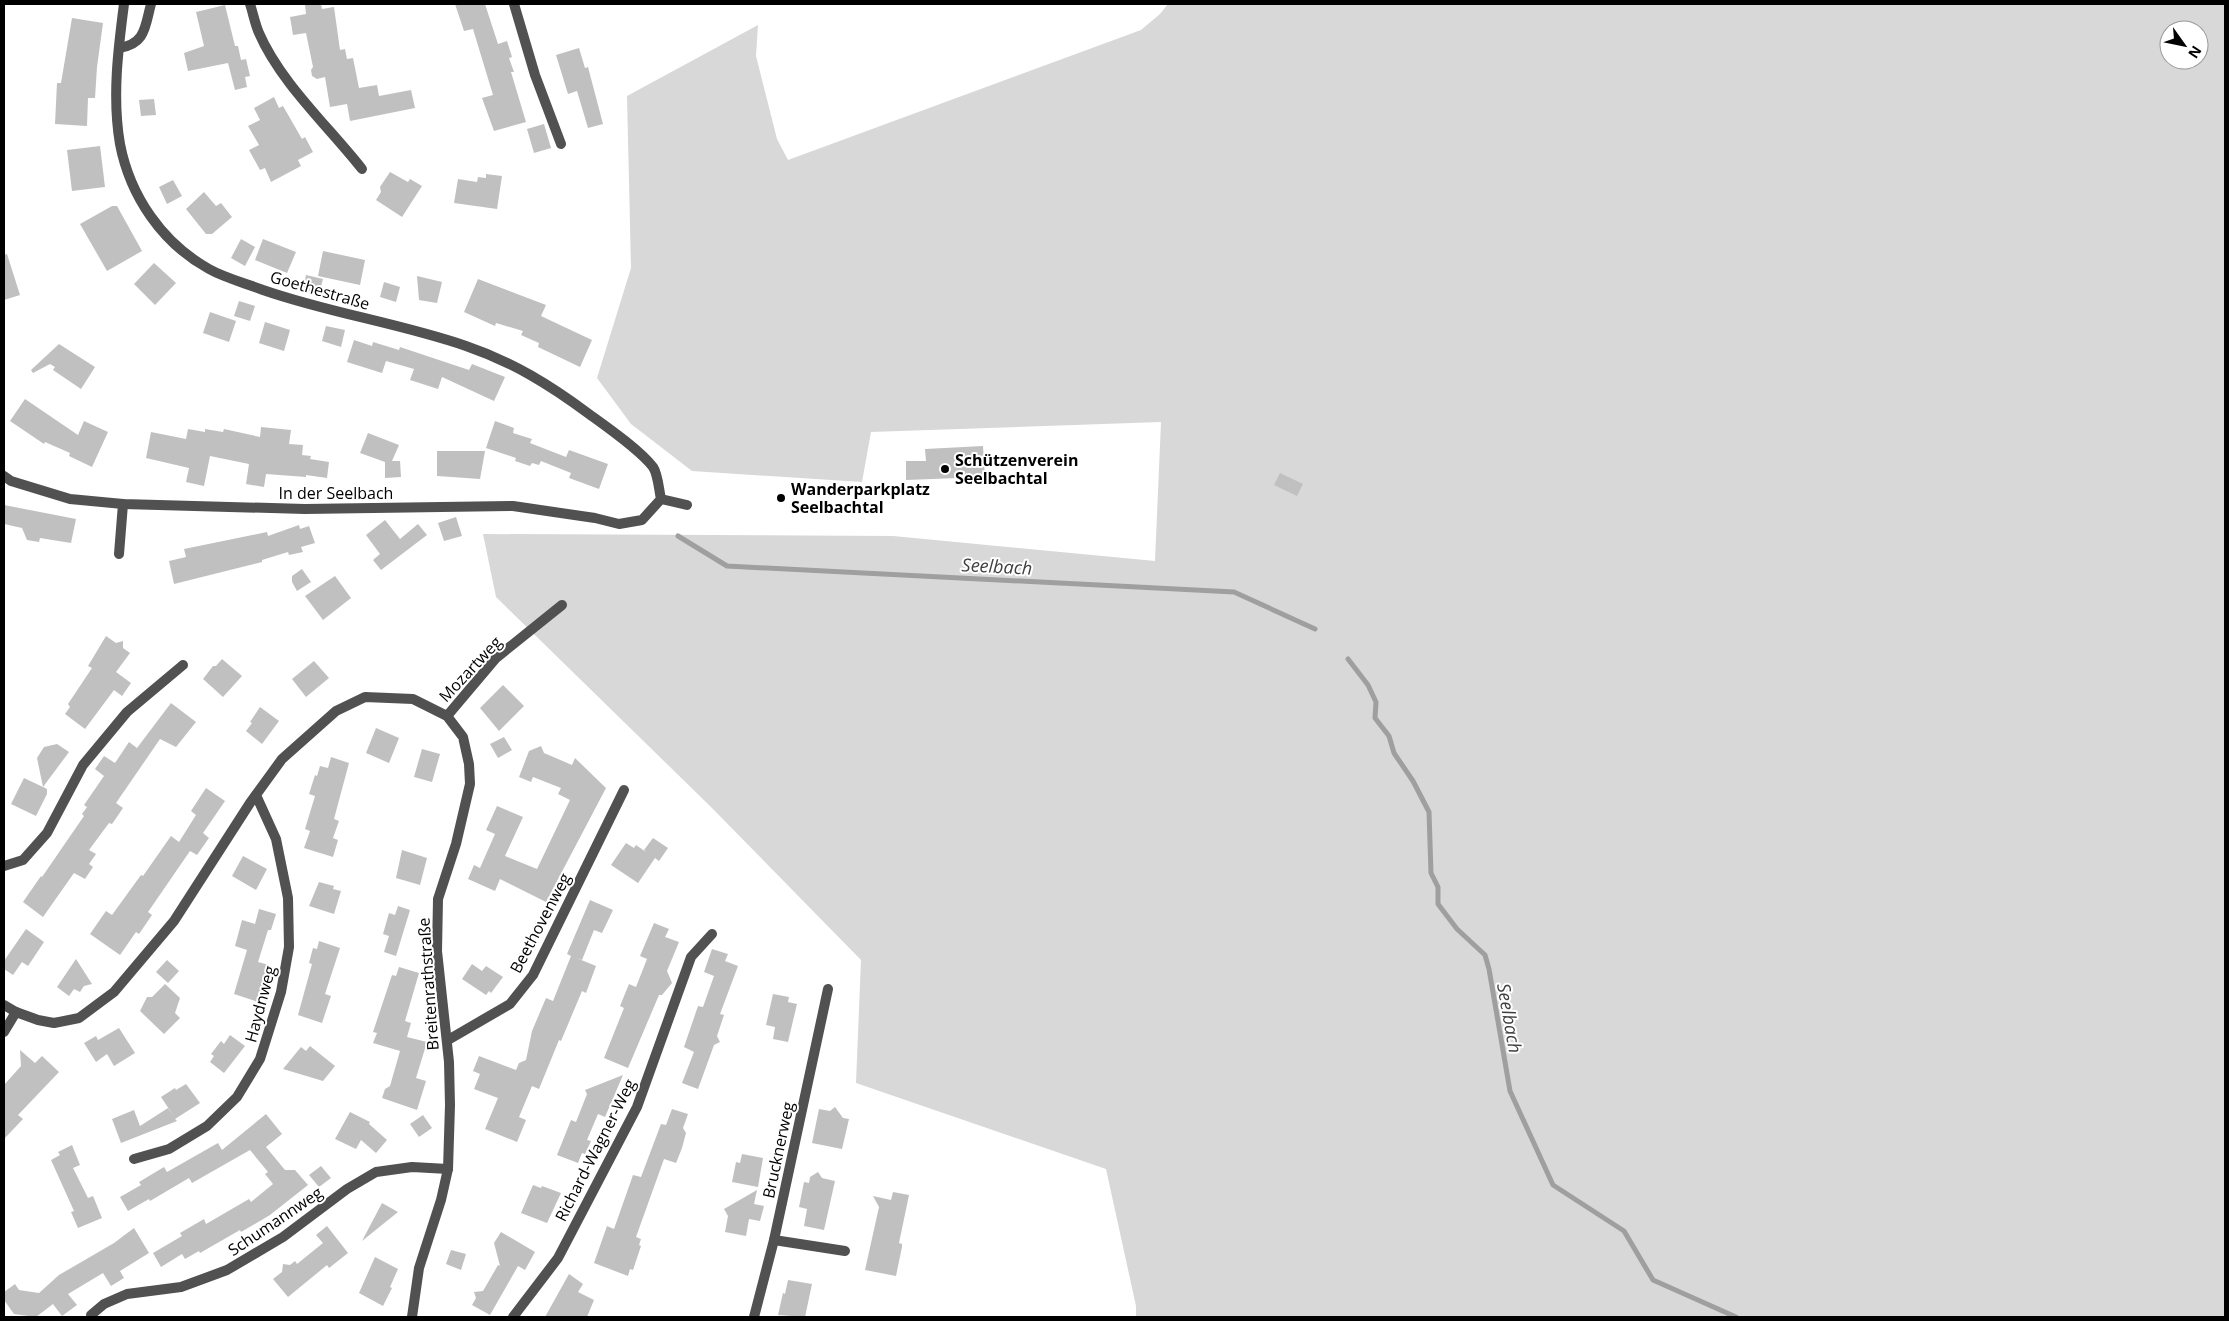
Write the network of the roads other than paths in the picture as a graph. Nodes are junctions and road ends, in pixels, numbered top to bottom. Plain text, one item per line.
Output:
1 (124, 4) edge
2 (151, 4) edge
3 (250, 4) edge
4 (514, 4) edge
5 (119, 48) junction
6 (561, 144) dead end
7 (362, 169) dead end
8 (4, 476) edge
9 (661, 498) junction
10 (123, 504) junction
11 (688, 505) dead end
12 (119, 554) dead end
13 (562, 605) dead end
14 (183, 665) dead end
15 (447, 716) junction
16 (624, 790) dead end
17 (256, 795) junction
18 (4, 866) edge
19 (712, 934) dead end
20 (828, 989) dead end
21 (4, 1005) edge
22 (16, 1012) junction
23 (4, 1032) edge
24 (448, 1040) junction
25 (134, 1159) dead end
26 (448, 1169) junction
27 (774, 1240) junction
28 (845, 1251) dead end
29 (92, 1316) edge
30 (412, 1317) edge
31 (513, 1317) edge
32 (754, 1317) edge

1 - 5 street, Goethestraße
2 - 5 street
3 - 7 street
4 - 6 street
5 - 9 street, Goethestraße
8 - 10 street, In der Seelbach
9 - 10 street, In der Seelbach
9 - 11 street
10 - 12 street
13 - 15 street, Mozartweg
14 - 18 street
15 - 17 street, Breitenrathstraße
15 - 24 street, Breitenrathstraße
16 - 24 street, Beethovenweg
17 - 22 street, Breitenrathstraße
17 - 25 street, Haydnweg
19 - 31 street, Richard-Wagner-Weg
20 - 27 street, Brucknerweg
21 - 22 street, Breitenrathstraße
22 - 23 street
24 - 26 street, Breitenrathstraße
26 - 29 street, Schumannweg
26 - 30 street, Breitenrathstraße
27 - 28 street
27 - 32 street, Brucknerweg

